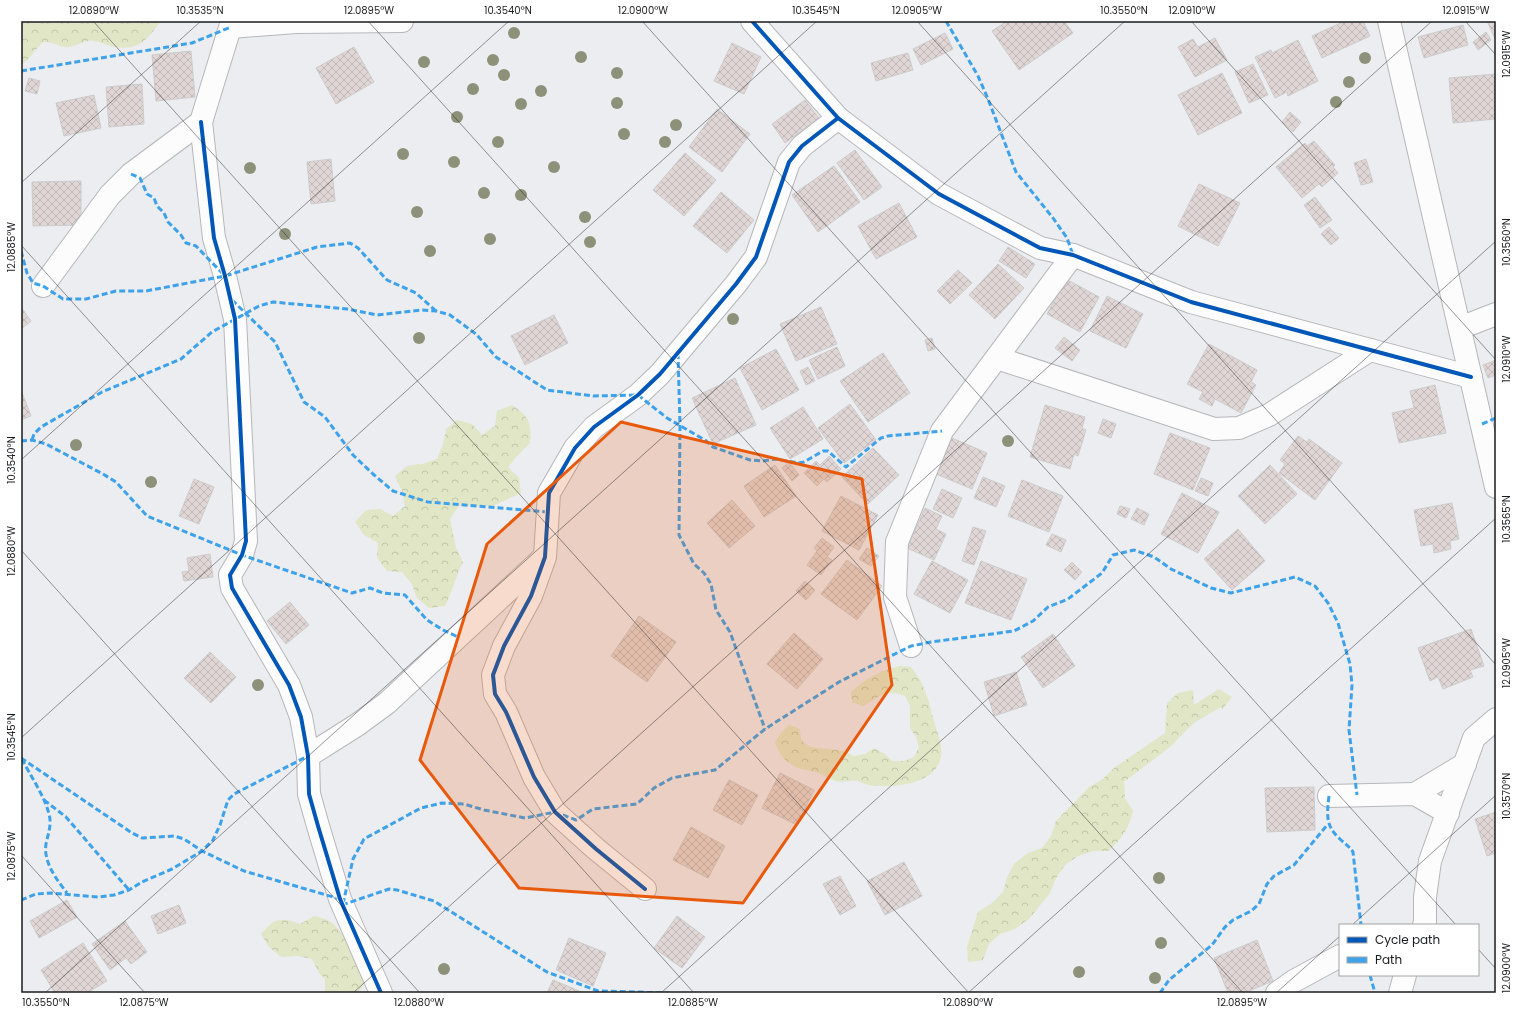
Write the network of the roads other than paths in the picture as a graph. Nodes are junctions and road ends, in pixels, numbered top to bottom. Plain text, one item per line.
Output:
1 (402, 21) edge
2 (752, 21) edge
3 (1389, 21) edge
4 (231, 24) edge
5 (838, 118) junction
6 (201, 122) junction
7 (1073, 255) junction
8 (43, 286) dead end
9 (1496, 314) edge
10 (1460, 328) junction
11 (1370, 350) junction
12 (997, 358) junction
13 (1471, 377) junction
14 (1496, 487) edge
15 (545, 557) junction
16 (911, 646) dead end
17 (1496, 719) edge
18 (308, 756) junction
19 (1465, 764) junction
20 (1415, 794) junction
21 (1329, 796) dead end
22 (1448, 813) junction
23 (645, 889) dead end
24 (1421, 924) edge
25 (1339, 957) edge
26 (1405, 976) edge
27 (380, 993) edge
28 (1277, 993) edge
29 (1400, 993) edge

1 - 4 street
2 - 5 street
3 - 10 street
4 - 6 street
5 - 7 street
5 - 15 street
6 - 8 street
6 - 18 street
7 - 11 street
7 - 12 street
9 - 10 street
10 - 13 street
11 - 12 street
11 - 13 street
12 - 16 street
13 - 14 street
15 - 18 street
15 - 23 street
17 - 19 street
18 - 27 street
19 - 20 street
19 - 22 street
20 - 21 street
20 - 22 street
22 - 24 street
25 - 28 street
26 - 29 street

